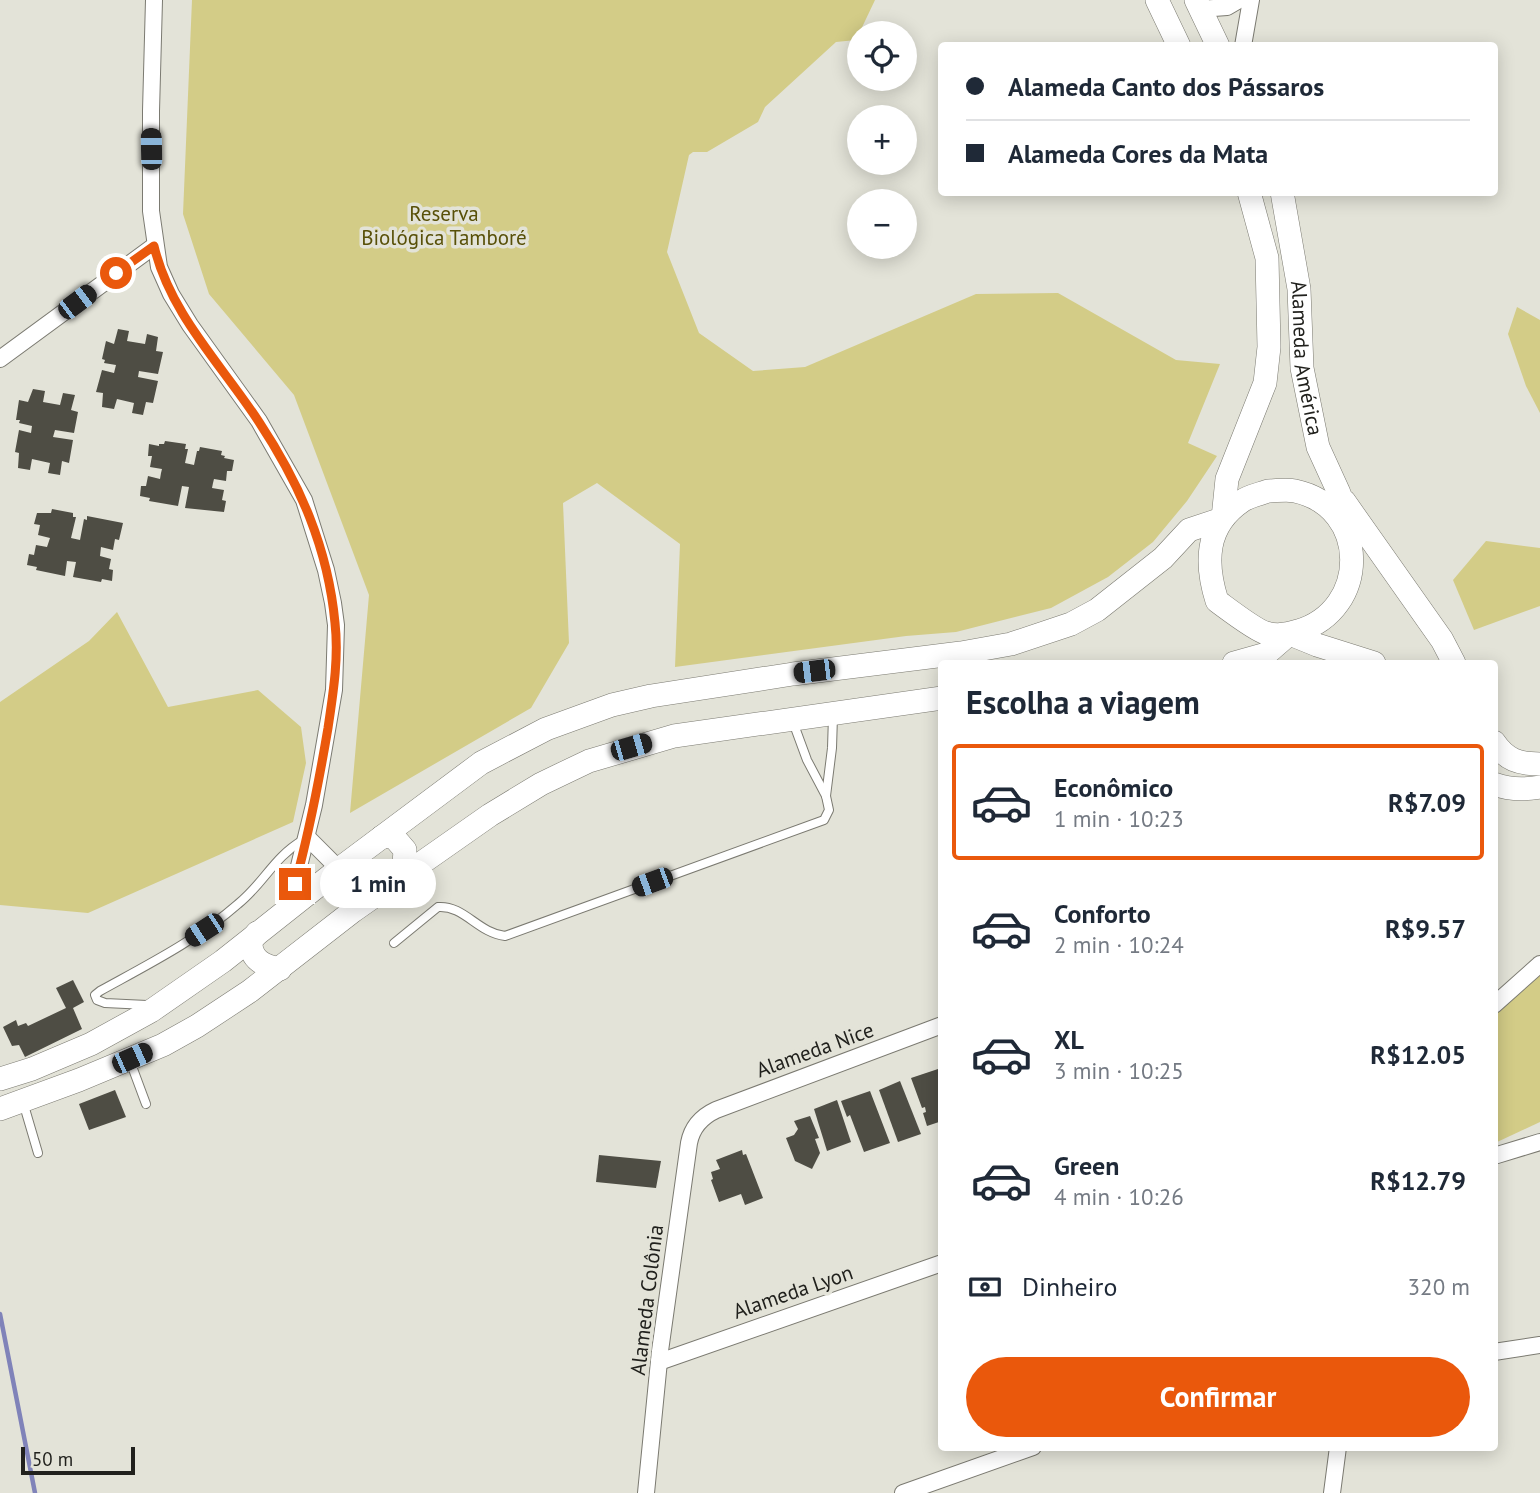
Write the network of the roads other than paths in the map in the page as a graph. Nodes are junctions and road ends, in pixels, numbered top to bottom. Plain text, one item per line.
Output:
1 (154, 0) edge
2 (1157, 0) edge
3 (1239, 0) edge
4 (1251, 0) edge
5 (1198, 4) edge
6 (1177, 42) edge
7 (1216, 42) edge
8 (1244, 42) edge
9 (1250, 196) edge
10 (1283, 196) edge
11 (154, 246) junction
12 (0, 359) edge
13 (1227, 479) junction
14 (1339, 493) junction
15 (1223, 519) junction
16 (1339, 519) junction
17 (1189, 530) junction
18 (1363, 530) junction
19 (1289, 634) junction
20 (1317, 645) junction
21 (1266, 654) junction
22 (1245, 660) edge
23 (1364, 660) edge
24 (1452, 660) edge
25 (938, 699) edge
26 (833, 714) junction
27 (792, 720) junction
28 (1498, 748) edge
29 (1540, 764) edge
30 (1498, 786) edge
31 (1540, 787) edge
32 (825, 796) junction
33 (307, 837) junction
34 (382, 837) junction
35 (339, 869) junction
36 (396, 882) junction
37 (289, 907) junction
38 (257, 933) junction
39 (394, 943) dead end
40 (1540, 964) edge
41 (280, 969) junction
42 (1498, 1001) edge
43 (157, 1006) junction
44 (938, 1027) edge
45 (129, 1059) junction
46 (0, 1079) edge
47 (22, 1101) junction
48 (146, 1104) dead end
49 (0, 1109) edge
50 (703, 1117) joint
51 (1540, 1142) edge
52 (38, 1153) dead end
53 (1498, 1155) edge
54 (938, 1263) edge
55 (1540, 1345) edge
56 (1498, 1351) edge
57 (659, 1362) junction
58 (1022, 1451) edge
59 (1337, 1451) edge
60 (646, 1493) edge
61 (903, 1493) edge
62 (1332, 1493) edge

1 - 11 street
2 - 6 main road
3 - 5 street
4 - 8 street
5 - 7 main road
9 - 13 main road, Alameda América
10 - 14 main road, Alameda América
11 - 12 street
11 - 33 street
13 - 15 main road, Alameda América
13 - 17 main road, Alameda América
14 - 16 main road, Alameda América
14 - 18 main road
15 - 16 main road
15 - 17 main road
15 - 19 main road
16 - 18 main road
16 - 19 main road
17 - 34 main road, Alameda América
18 - 24 main road
19 - 20 main road
19 - 21 main road
20 - 21 main road
20 - 23 main road
21 - 22 main road
25 - 26 main road
26 - 27 main road
26 - 32 lane
27 - 32 lane
27 - 36 main road
28 - 29 main road
30 - 31 main road
32 - 39 lane
33 - 35 street
33 - 37 street
33 - 43 lane
34 - 35 main road, Alameda América
34 - 36 main road
35 - 37 main road, Alameda América
36 - 41 main road
37 - 38 main road, Alameda América
38 - 41 main road
38 - 43 main road, Alameda América
40 - 42 street
41 - 45 main road
43 - 46 main road, Alameda América
44 - 50 street, Alameda Nice
45 - 47 main road
45 - 48 lane
47 - 49 main road
47 - 52 lane
50 - 57 street, Alameda Colônia
51 - 53 street
54 - 57 street, Alameda Lyon
55 - 56 street
57 - 60 street, Alameda Colônia
58 - 61 street
59 - 62 street

